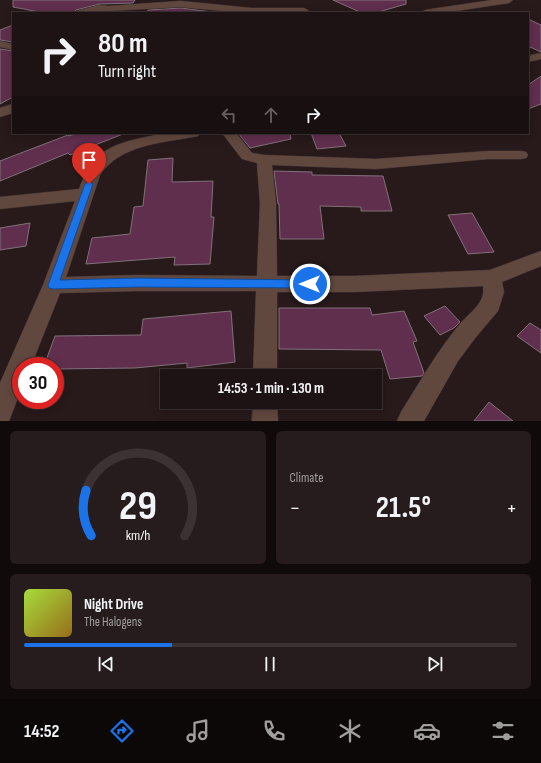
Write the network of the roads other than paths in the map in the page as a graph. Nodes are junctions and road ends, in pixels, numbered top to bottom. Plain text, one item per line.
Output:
1 (437, 0) edge
2 (509, 0) edge
3 (447, 10) junction
4 (304, 11) dead end
5 (83, 12) edge
6 (432, 12) edge
7 (541, 56) edge
8 (529, 59) edge
9 (12, 108) edge
10 (0, 112) edge
11 (182, 134) edge
12 (230, 134) edge
13 (149, 137) edge
14 (521, 155) dead end
15 (264, 160) junction
16 (86, 194) junction
17 (0, 203) edge
18 (541, 258) edge
19 (491, 278) junction
20 (266, 284) junction
21 (53, 285) junction
22 (265, 369) edge
23 (265, 409) edge
24 (0, 412) edge
25 (265, 421) edge
26 (410, 421) edge

1 - 3 street
2 - 3 street
3 - 6 street
4 - 5 street
7 - 8 street
9 - 10 street
11 - 13 street
12 - 15 street
13 - 16 street
14 - 15 street
15 - 20 street
16 - 17 street
16 - 21 street
18 - 19 street
19 - 20 street
19 - 26 street
20 - 21 street
20 - 22 street
21 - 24 street
23 - 25 street

